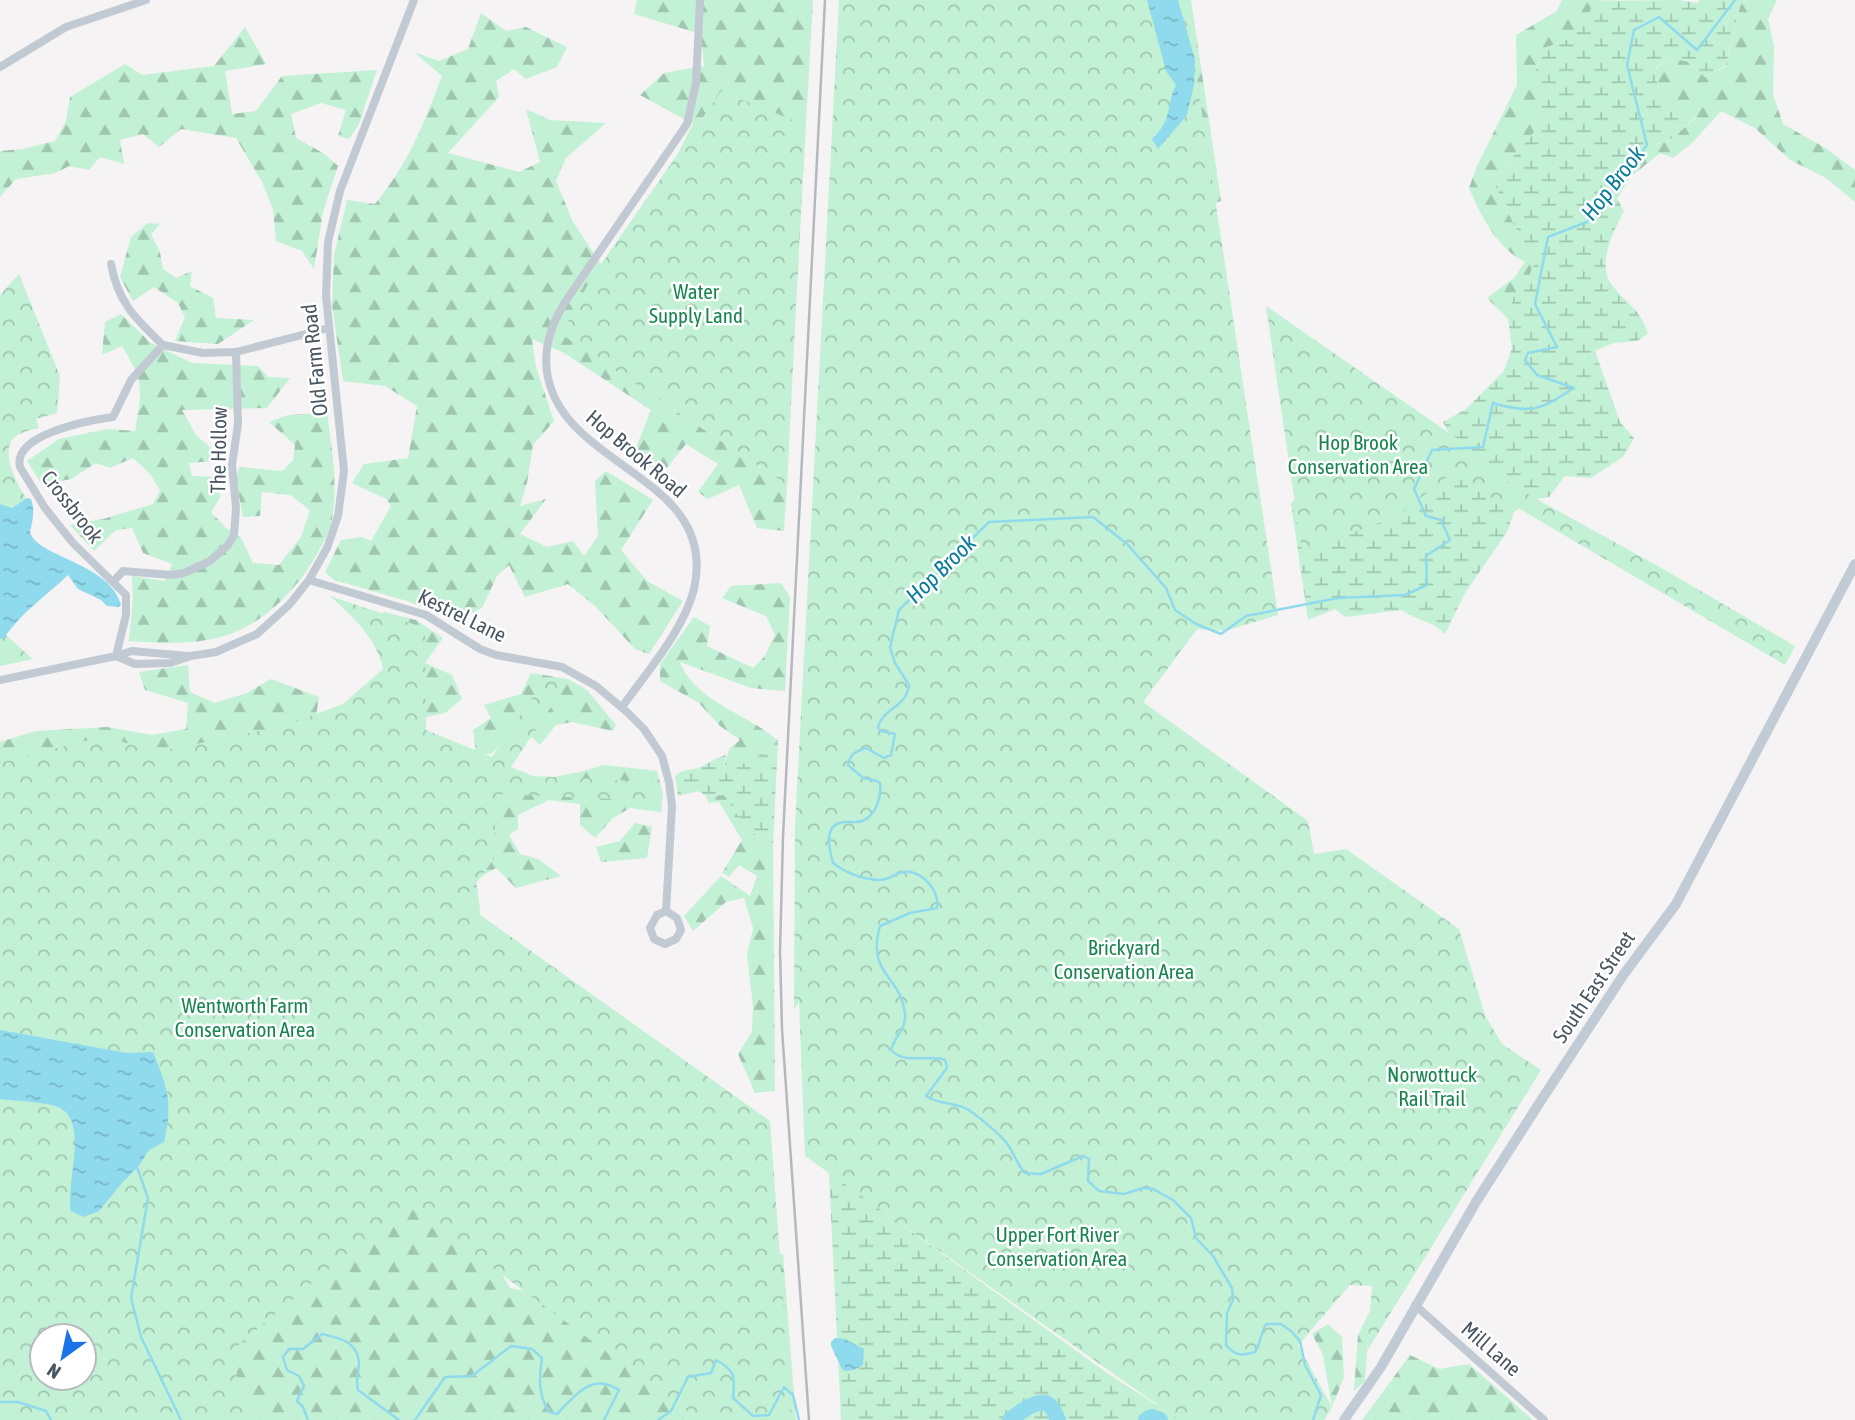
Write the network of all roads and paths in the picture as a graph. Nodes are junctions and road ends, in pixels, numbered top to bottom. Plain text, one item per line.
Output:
1 (146, 0) edge
2 (413, 0) edge
3 (700, 0) edge
4 (0, 67) edge
5 (111, 264) dead end
6 (329, 328) junction
7 (163, 345) junction
8 (236, 352) junction
9 (1855, 565) edge
10 (309, 580) junction
11 (1851, 580) edge
12 (114, 581) junction
13 (116, 656) junction
14 (191, 656) junction
15 (0, 680) edge
16 (622, 707) junction
17 (666, 911) dead end
18 (1415, 1305) junction
19 (1344, 1420) edge
20 (1544, 1420) edge

1 - 4 street
2 - 6 street, Old Farm Road
3 - 16 street, Hop Brook Road
5 - 7 street
6 - 8 street
6 - 10 street, Old Farm Road
7 - 8 street
7 - 12 street, Crossbrook
8 - 12 street, The Hollow
9 - 11 main road, South East Street
10 - 14 street, Old Farm Road
10 - 16 street, Kestrel Lane
11 - 18 main road, South East Street
12 - 13 street, Crossbrook
13 - 14 street, Old Farm Road
13 - 14 street, Old Farm Road
13 - 15 street, Old Farm Road
16 - 17 street, Kestrel Lane
18 - 19 main road, South East Street
18 - 20 street, Mill Lane

